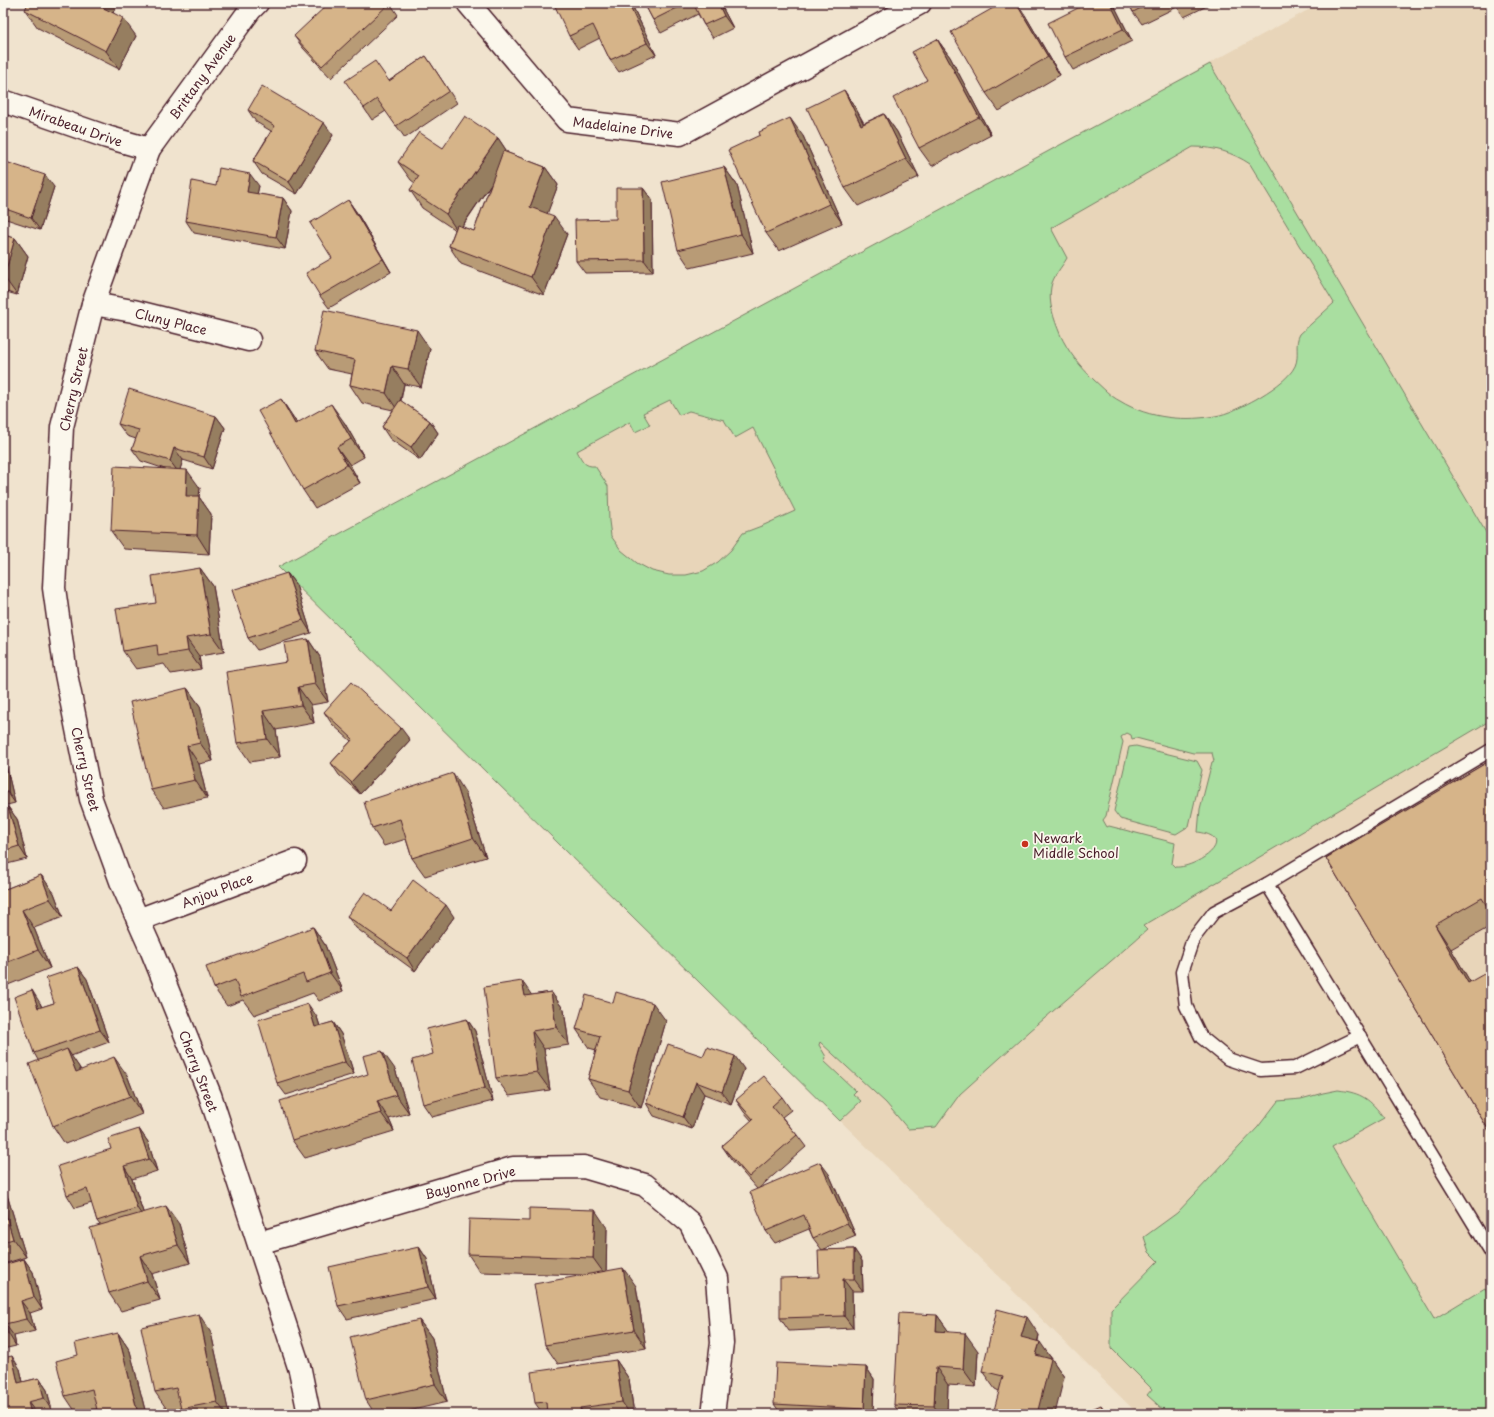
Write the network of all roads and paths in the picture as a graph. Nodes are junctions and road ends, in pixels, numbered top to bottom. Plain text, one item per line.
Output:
1 (257, 3) edge
2 (468, 3) edge
3 (920, 3) edge
4 (3, 101) edge
5 (149, 149) junction
6 (93, 304) junction
7 (249, 340) dead end
8 (1491, 750) edge
9 (295, 861) dead end
10 (1267, 884) junction
11 (138, 920) junction
12 (1360, 1036) junction
13 (259, 1243) junction
14 (1491, 1252) edge
15 (309, 1414) edge
16 (713, 1414) edge

1 - 5 street, Brittany Avenue
2 - 3 street, Madelaine Drive
4 - 5 street, Mirabeau Drive
5 - 6 street, Cherry Street
6 - 7 street, Cluny Place
6 - 11 street, Cherry Street
8 - 10 lane
9 - 11 street, Anjou Place
10 - 12 lane
10 - 12 lane
11 - 13 street, Cherry Street
12 - 14 lane
13 - 15 street, Cherry Street
13 - 16 street, Bayonne Drive

